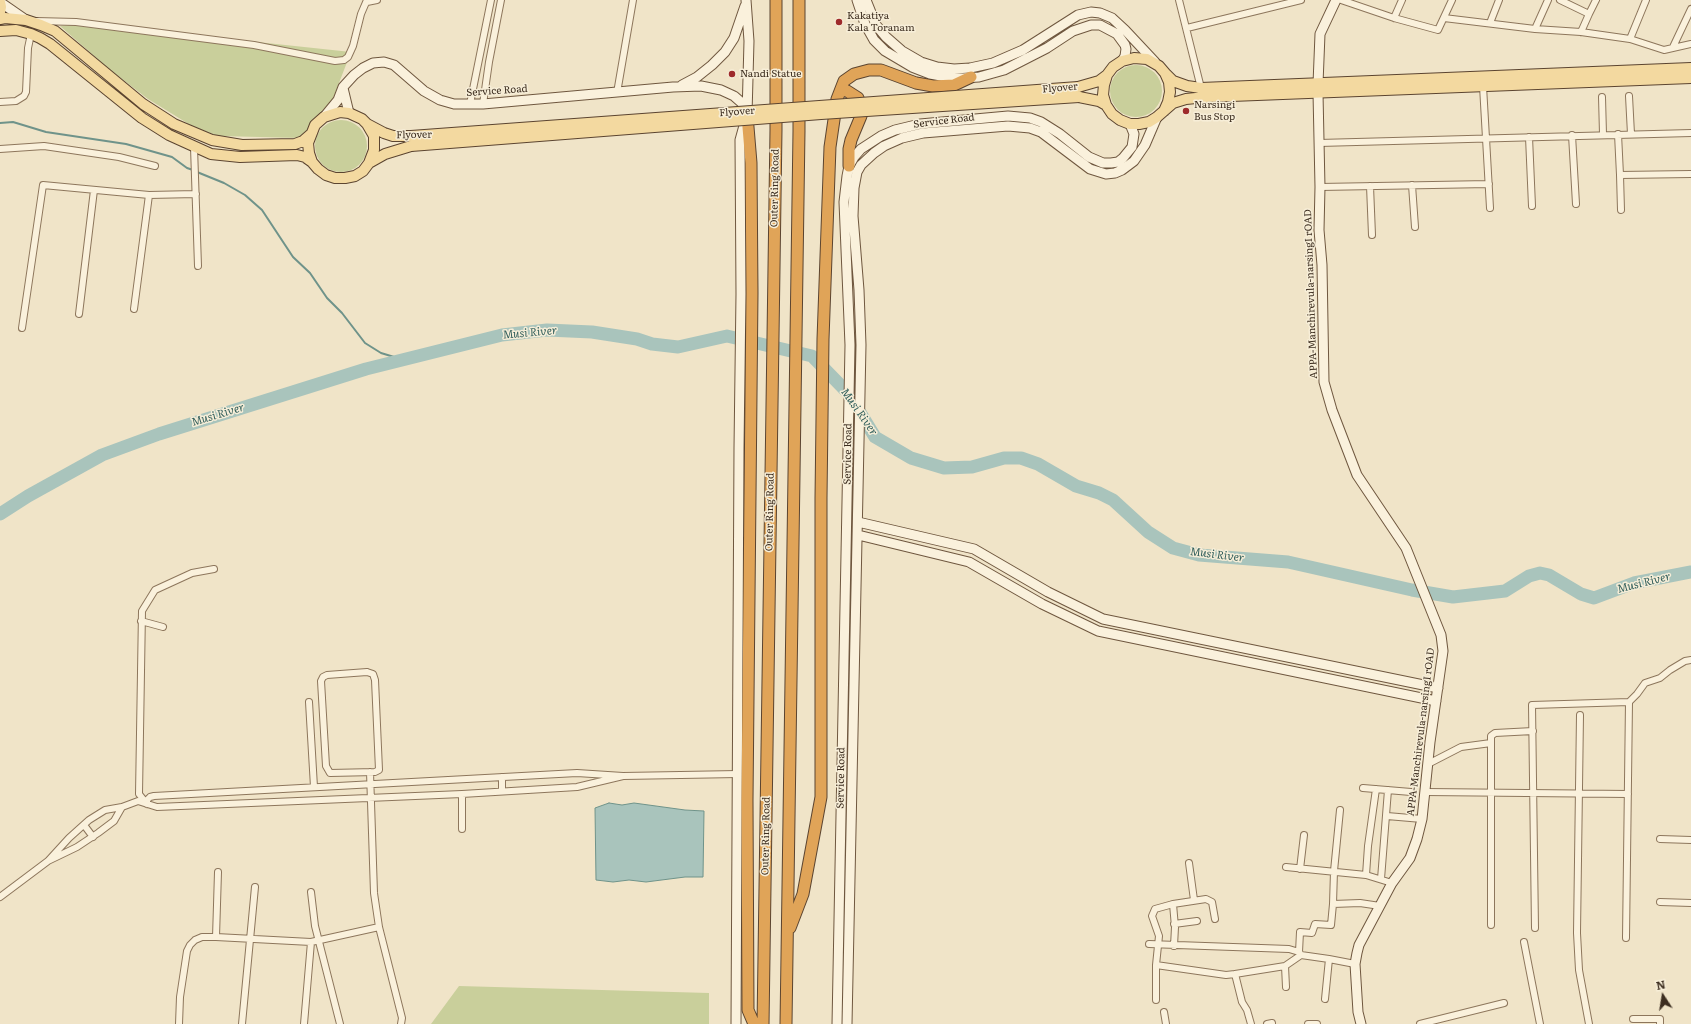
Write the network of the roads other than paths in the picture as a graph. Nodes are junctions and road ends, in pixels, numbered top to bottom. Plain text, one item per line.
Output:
1 (377, 0) edge
2 (491, 0) edge
3 (501, 0) edge
4 (632, 0) edge
5 (776, 0) edge
6 (799, 0) edge
7 (857, 0) edge
8 (866, 0) edge
9 (1179, 0) edge
10 (1301, 0) edge
11 (1336, 0) edge
12 (1341, 0) edge
13 (1402, 0) edge
14 (1452, 0) edge
15 (1499, 0) edge
16 (1548, 0) edge
17 (1560, 0) edge
18 (1596, 0) edge
19 (1646, 0) edge
20 (367, 1) edge
21 (0, 2) edge
22 (746, 2) edge
23 (1691, 8) edge
24 (0, 12) edge
25 (1589, 14) junction
26 (1394, 18) junction
27 (1444, 18) junction
28 (0, 19) edge
29 (26, 20) junction
30 (1490, 23) junction
31 (1186, 28) junction
32 (1535, 28) junction
33 (0, 31) edge
34 (1581, 32) junction
35 (31, 34) junction
36 (1630, 39) junction
37 (1691, 44) edge
38 (1673, 47) junction
39 (1122, 61) junction
40 (1691, 68) edge
41 (1162, 69) junction
42 (1107, 75) junction
43 (971, 77) junction
44 (1691, 78) edge
45 (1483, 86) junction
46 (343, 87) junction
47 (673, 87) junction
48 (1201, 88) junction
49 (1318, 88) junction
50 (841, 90) junction
51 (617, 93) junction
52 (1629, 96) dead end
53 (1602, 97) dead end
54 (0, 102) edge
55 (470, 104) junction
56 (483, 104) junction
57 (1106, 105) junction
58 (349, 113) junction
59 (1160, 114) junction
60 (747, 115) junction
61 (324, 117) junction
62 (367, 124) junction
63 (1130, 124) junction
64 (1691, 133) edge
65 (311, 134) junction
66 (1604, 134) junction
67 (1618, 134) junction
68 (1631, 134) junction
69 (1572, 135) junction
70 (1529, 137) junction
71 (1486, 138) junction
72 (411, 141) junction
73 (1319, 143) junction
74 (194, 147) junction
75 (0, 149) edge
76 (312, 162) junction
77 (369, 163) junction
78 (155, 166) dead end
79 (849, 166) junction
80 (1691, 174) edge
81 (1620, 175) junction
82 (1489, 184) junction
83 (1412, 185) junction
84 (1370, 186) junction
85 (1320, 187) junction
86 (94, 190) junction
87 (196, 194) junction
88 (148, 195) junction
89 (1576, 204) dead end
90 (1532, 206) dead end
91 (1490, 208) dead end
92 (1621, 210) dead end
93 (1415, 227) dead end
94 (1372, 235) dead end
95 (198, 266) dead end
96 (747, 294) junction
97 (134, 309) dead end
98 (79, 314) dead end
99 (22, 328) dead end
100 (858, 522) junction
101 (858, 535) junction
102 (214, 569) dead end
103 (141, 621) junction
104 (163, 627) dead end
105 (1691, 660) edge
106 (1438, 688) junction
107 (1436, 701) junction
108 (309, 702) dead end
109 (1629, 702) junction
110 (1580, 715) dead end
111 (1533, 731) junction
112 (1491, 743) junction
113 (1428, 764) junction
114 (370, 772) junction
115 (357, 773) junction
116 (738, 774) junction
117 (623, 776) junction
118 (502, 777) junction
119 (400, 783) junction
120 (371, 784) junction
121 (358, 785) junction
122 (314, 787) junction
123 (294, 788) junction
124 (1364, 788) dead end
125 (1376, 789) junction
126 (1388, 790) junction
127 (502, 791) junction
128 (1491, 791) junction
129 (217, 792) junction
130 (1411, 792) dead end
131 (1426, 792) junction
132 (1533, 792) junction
133 (1578, 793) junction
134 (462, 794) junction
135 (1628, 794) junction
136 (401, 796) junction
137 (371, 798) junction
138 (295, 801) junction
139 (147, 804) junction
140 (218, 804) junction
141 (122, 806) junction
142 (1340, 810) dead end
143 (1387, 816) junction
144 (1422, 819) junction
145 (84, 825) junction
146 (462, 829) dead end
147 (1304, 835) dead end
148 (93, 837) junction
149 (1660, 839) dead end
150 (1691, 840) edge
151 (48, 861) junction
152 (1189, 863) dead end
153 (1286, 867) dead end
154 (1300, 869) junction
155 (1334, 871) junction
156 (218, 872) dead end
157 (1366, 875) junction
158 (1381, 879) junction
159 (1392, 883) junction
160 (255, 887) dead end
161 (311, 892) dead end
162 (0, 897) edge
163 (1194, 900) junction
164 (1660, 902) dead end
165 (1691, 903) edge
166 (1173, 904) junction
167 (1333, 904) junction
168 (1380, 906) junction
169 (1215, 919) dead end
170 (1197, 921) dead end
171 (1174, 924) junction
172 (1491, 925) dead end
173 (379, 927) junction
174 (1535, 928) dead end
175 (787, 934) junction
176 (216, 937) junction
177 (1626, 938) dead end
178 (250, 939) junction
179 (318, 940) junction
180 (310, 942) junction
181 (1524, 942) dead end
182 (1149, 944) dead end
183 (1158, 945) junction
184 (1174, 946) junction
185 (1300, 954) junction
186 (1329, 959) junction
187 (1355, 964) junction
188 (1156, 965) junction
189 (1285, 966) junction
190 (1236, 974) junction
191 (1286, 987) dead end
192 (1325, 999) dead end
193 (1156, 1000) dead end
194 (1504, 1003) dead end
195 (1164, 1012) dead end
196 (1633, 1019) dead end
197 (179, 1024) edge
198 (242, 1024) edge
199 (304, 1024) edge
200 (340, 1024) edge
201 (401, 1024) edge
202 (736, 1024) edge
203 (754, 1024) edge
204 (763, 1024) edge
205 (786, 1024) edge
206 (837, 1024) edge
207 (847, 1024) edge
208 (1166, 1024) edge
209 (1251, 1024) edge
210 (1308, 1024) edge
211 (1317, 1024) edge
212 (1361, 1024) edge
213 (1420, 1024) edge
214 (1540, 1024) edge
215 (1589, 1024) edge
216 (1660, 1024) edge

1 - 20 street
2 - 55 street
3 - 56 street
4 - 51 street
5 - 204 highway, Outer Ring Road
6 - 175 highway
7 - 43 main road
8 - 41 main road
9 - 31 street
10 - 31 street
11 - 49 main road, APPA-Manchirevula-narsingI rOAD
12 - 26 street
13 - 26 street
14 - 27 street
15 - 30 street
16 - 32 street
17 - 25 street
18 - 25 street
19 - 36 street
20 - 29 street
21 - 24 main road
21 - 29 main road
22 - 47 main road, Service Road
22 - 60 main road, Service Road
23 - 38 street
25 - 34 street
26 - 27 street
27 - 30 street
28 - 29 main road
29 - 65 main road
30 - 32 street
31 - 48 street
32 - 34 street
33 - 35 main road
34 - 36 street
35 - 54 street
35 - 74 main road
36 - 38 street
37 - 38 street
39 - 41 main road
39 - 42 main road
39 - 43 main road
40 - 49 main road
41 - 48 main road
41 - 59 main road
42 - 57 main road
42 - 72 main road, Flyover, bridge
43 - 50 highway
44 - 45 main road
45 - 49 main road
45 - 71 street
46 - 55 main road, Service Road
46 - 58 main road
46 - 61 main road, Service Road
47 - 51 main road, Service Road
47 - 60 main road, Service Road
48 - 49 main road
49 - 59 main road
49 - 73 main road, APPA-Manchirevula-narsingI rOAD
50 - 79 highway
50 - 175 highway
51 - 56 main road, Service Road
52 - 68 street
53 - 66 street
55 - 56 main road, Service Road
57 - 63 main road
57 - 72 main road, Flyover, bridge
58 - 61 main road
58 - 62 main road
59 - 63 main road
59 - 100 main road, Service Road
60 - 96 highway
61 - 65 main road
62 - 72 main road, Flyover
62 - 77 main road
63 - 79 main road, Service Road
64 - 68 street
65 - 76 main road
66 - 67 street
66 - 69 street
67 - 68 street
67 - 81 street
69 - 70 street
69 - 89 street
70 - 71 street
70 - 90 street
71 - 73 street
71 - 82 street
72 - 77 main road, Flyover
73 - 85 main road, APPA-Manchirevula-narsingI rOAD
74 - 76 main road
74 - 87 street
75 - 78 street
76 - 77 main road
79 - 206 main road, Service Road
80 - 81 street
81 - 92 street
82 - 83 street
82 - 91 street
83 - 84 street
83 - 93 street
84 - 85 street
84 - 94 street
85 - 106 main road, APPA-Manchirevula-narsingI rOAD
86 - 88 street
86 - 98 street
86 - 99 street
87 - 88 street
87 - 95 street
88 - 97 street
96 - 116 main road
96 - 203 highway
100 - 101 main road, Service Road
100 - 106 main road
101 - 107 main road
101 - 207 main road, Service Road
102 - 103 street
103 - 104 street
103 - 139 street
105 - 109 street
106 - 107 main road, APPA-Manchirevula-narsingI rOAD
107 - 113 main road, APPA-Manchirevula-narsingI rOAD
108 - 122 street
109 - 111 street
109 - 135 street
110 - 133 street
111 - 112 street
111 - 132 street
112 - 113 street
112 - 128 street
113 - 131 main road, APPA-Manchirevula-narsingI rOAD
114 - 115 street
114 - 115 street
114 - 120 street
115 - 121 street
116 - 117 street
116 - 202 main road
117 - 118 street
117 - 127 street
118 - 119 street
118 - 127 street
119 - 120 street
119 - 136 street
120 - 121 street
120 - 137 street
121 - 122 street
122 - 123 street
123 - 129 street
123 - 138 street
124 - 125 street
125 - 126 street
125 - 157 street
126 - 130 street
126 - 143 street
127 - 134 street
128 - 131 street
128 - 132 street
128 - 172 street
129 - 139 street
129 - 140 street
131 - 144 main road, APPA-Manchirevula-narsingI rOAD
132 - 133 street
132 - 174 street
133 - 135 street
133 - 215 street
134 - 136 street
134 - 146 street
135 - 177 street
136 - 137 street
137 - 138 street
137 - 173 street
138 - 140 street
139 - 140 street
139 - 141 street
141 - 145 street
141 - 148 street
142 - 155 street
143 - 144 street
143 - 158 street
144 - 159 main road, APPA-Manchirevula-narsingI rOAD
145 - 148 street
145 - 151 street
147 - 154 street
148 - 151 street
149 - 150 street
151 - 162 street
152 - 163 street
153 - 154 street
154 - 155 street
155 - 157 street
155 - 167 street
156 - 176 street
157 - 158 street
158 - 159 street
159 - 168 main road, APPA-Manchirevula-narsingI rOAD
160 - 178 street
161 - 179 street
163 - 166 street
163 - 169 street
164 - 165 street
166 - 171 street
166 - 183 street
167 - 168 street
167 - 185 street
168 - 187 main road, APPA-Manchirevula-narsingI rOAD
170 - 171 street
171 - 184 street
173 - 179 street
173 - 201 street
175 - 205 highway
176 - 178 street
176 - 197 street
178 - 180 street
178 - 198 street
179 - 180 street
179 - 200 street
180 - 199 street
181 - 214 street
182 - 183 street
183 - 184 street
183 - 188 street
184 - 185 street
185 - 186 street
185 - 189 street
186 - 187 street
186 - 192 street
187 - 212 main road, APPA-Manchirevula-narsingI rOAD
188 - 190 street
188 - 193 street
189 - 190 street
189 - 191 street
190 - 209 street
194 - 213 street
195 - 208 street
196 - 216 street
210 - 211 street

